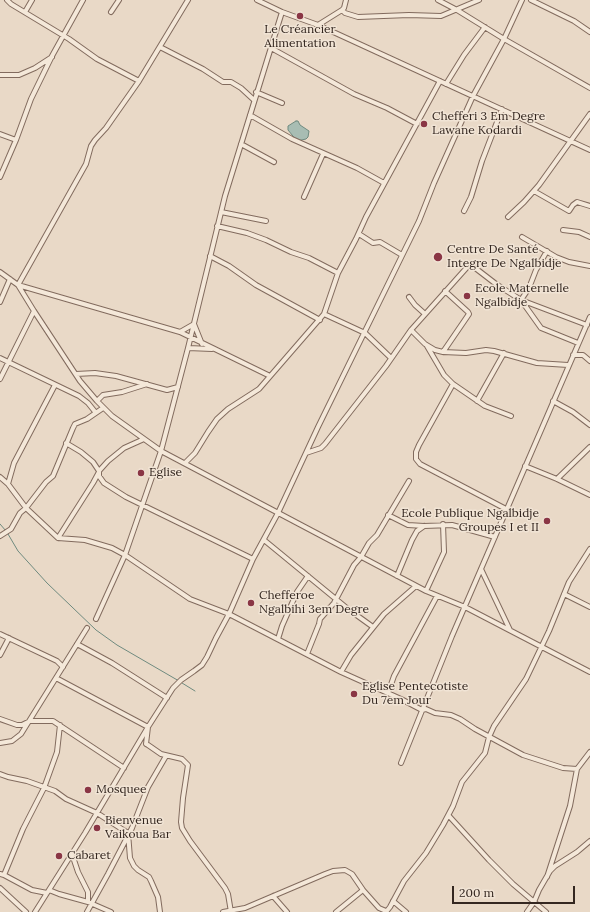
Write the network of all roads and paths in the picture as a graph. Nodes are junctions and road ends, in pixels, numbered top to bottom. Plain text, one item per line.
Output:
1 (32, 0) edge
2 (82, 0) edge
3 (119, 0) edge
4 (188, 0) edge
5 (257, 0) edge
6 (346, 0) edge
7 (438, 0) edge
8 (479, 0) edge
9 (522, 0) edge
10 (531, 0) edge
11 (9, 1) edge
12 (342, 10) junction
13 (457, 10) junction
14 (25, 12) junction
15 (111, 12) dead end
16 (282, 12) junction
17 (318, 25) junction
18 (485, 27) junction
19 (590, 32) edge
20 (64, 36) junction
21 (504, 39) junction
22 (160, 47) junction
23 (271, 48) junction
24 (52, 56) junction
25 (0, 75) edge
26 (139, 81) junction
27 (440, 81) junction
28 (446, 84) junction
29 (590, 88) edge
30 (256, 92) junction
31 (473, 96) junction
32 (254, 100) junction
33 (282, 102) dead end
34 (502, 109) junction
35 (590, 114) edge
36 (250, 115) junction
37 (417, 124) junction
38 (0, 134) edge
39 (16, 140) junction
40 (570, 140) junction
41 (241, 144) junction
42 (590, 150) edge
43 (323, 154) junction
44 (274, 162) dead end
45 (0, 177) edge
46 (384, 183) junction
47 (534, 191) junction
48 (304, 197) dead end
49 (590, 206) edge
50 (464, 211) dead end
51 (221, 212) junction
52 (508, 217) dead end
53 (266, 221) dead end
54 (217, 226) junction
55 (563, 230) dead end
56 (359, 234) junction
57 (522, 237) dead end
58 (590, 237) edge
59 (547, 252) junction
60 (402, 255) junction
61 (210, 256) junction
62 (216, 260) junction
63 (208, 262) junction
64 (590, 266) edge
65 (0, 272) edge
66 (338, 273) junction
67 (10, 279) junction
68 (18, 285) junction
69 (445, 291) junction
70 (409, 297) dead end
71 (521, 300) junction
72 (0, 302) edge
73 (34, 312) junction
74 (324, 314) junction
75 (425, 314) junction
76 (590, 317) edge
77 (320, 320) junction
78 (194, 324) junction
79 (586, 325) junction
80 (411, 330) junction
81 (180, 332) junction
82 (365, 333) junction
83 (191, 338) junction
84 (578, 343) junction
85 (202, 344) junction
86 (425, 344) junction
87 (188, 348) junction
88 (214, 349) junction
89 (443, 352) junction
90 (504, 353) junction
91 (573, 355) junction
92 (0, 358) edge
93 (391, 358) junction
94 (590, 361) edge
95 (8, 362) junction
96 (568, 365) junction
97 (76, 374) junction
98 (270, 376) junction
99 (0, 379) edge
100 (147, 384) junction
101 (453, 384) junction
102 (54, 385) junction
103 (178, 387) junction
104 (477, 401) junction
105 (553, 401) junction
106 (97, 402) junction
107 (103, 408) junction
108 (96, 413) junction
109 (511, 416) dead end
110 (590, 425) edge
111 (144, 439) junction
112 (66, 443) junction
113 (590, 447) edge
114 (161, 451) junction
115 (306, 453) junction
116 (184, 463) junction
117 (525, 466) junction
118 (99, 472) junction
119 (0, 477) edge
120 (557, 479) junction
121 (409, 481) dead end
122 (8, 484) junction
123 (590, 496) edge
124 (142, 504) junction
125 (26, 508) junction
126 (506, 509) junction
127 (278, 513) junction
128 (388, 515) junction
129 (443, 524) junction
130 (417, 525) junction
131 (424, 526) junction
132 (417, 531) junction
133 (1, 534) edge
134 (495, 537) junction
135 (58, 538) junction
136 (264, 540) junction
137 (590, 549) edge
138 (125, 555) junction
139 (588, 555) edge
140 (361, 557) junction
141 (253, 559) junction
142 (481, 569) junction
143 (308, 576) junction
144 (397, 576) junction
145 (416, 586) junction
146 (426, 591) junction
147 (564, 594) junction
148 (437, 596) junction
149 (336, 599) junction
150 (465, 607) junction
151 (590, 607) edge
152 (229, 614) junction
153 (96, 619) dead end
154 (373, 627) junction
155 (87, 628) dead end
156 (510, 630) junction
157 (0, 634) edge
158 (9, 638) junction
159 (278, 640) junction
160 (77, 644) junction
161 (541, 648) junction
162 (307, 654) junction
163 (0, 656) edge
164 (63, 667) junction
165 (341, 672) junction
166 (590, 672) edge
167 (56, 678) junction
168 (388, 693) junction
169 (167, 698) junction
170 (422, 710) junction
171 (0, 719) edge
172 (30, 722) junction
173 (60, 725) junction
174 (148, 727) junction
175 (489, 737) junction
176 (0, 743) edge
177 (590, 752) edge
178 (166, 756) junction
179 (401, 763) dead end
180 (124, 768) junction
181 (577, 769) junction
182 (0, 774) edge
183 (44, 788) junction
184 (97, 813) junction
185 (449, 816) junction
186 (128, 833) junction
187 (590, 841) edge
188 (72, 854) junction
189 (2, 874) edge
190 (547, 877) junction
191 (0, 888) edge
192 (363, 890) junction
193 (48, 891) junction
194 (273, 896) junction
195 (393, 901) junction
196 (534, 902) junction
197 (90, 903) junction
198 (102, 910) edge
199 (231, 911) edge
200 (26, 912) edge
201 (35, 912) edge
202 (87, 912) edge
203 (111, 912) edge
204 (160, 912) edge
205 (222, 912) edge
206 (288, 912) edge
207 (336, 912) edge
208 (386, 912) edge
209 (406, 912) edge
210 (528, 912) edge
211 (546, 912) edge

1 - 14 street
2 - 20 street
3 - 15 street
4 - 22 street
5 - 16 street
6 - 12 street
7 - 13 street
8 - 13 street
9 - 21 street
10 - 19 street
11 - 14 street
12 - 13 street
12 - 17 street
13 - 18 street
14 - 20 street
16 - 17 street
16 - 23 street
17 - 27 street
18 - 21 street
18 - 28 street
20 - 24 street
20 - 26 street
21 - 29 street
21 - 31 street
22 - 26 street
22 - 32 street
23 - 30 street
23 - 37 street
24 - 25 street
24 - 39 street
26 - 68 street
27 - 28 street
27 - 37 street
28 - 31 street
30 - 32 street
30 - 33 street
31 - 34 street
31 - 60 street
32 - 36 street
34 - 40 street
34 - 50 street
35 - 40 street
36 - 41 street
36 - 43 street
37 - 46 street
38 - 39 street
39 - 45 street
40 - 42 street
40 - 47 street
41 - 44 street
41 - 51 street
43 - 46 street
43 - 48 street
46 - 56 street
47 - 49 street
47 - 52 street
51 - 53 street
51 - 54 street
54 - 61 street
54 - 66 street
55 - 58 street
56 - 60 street
56 - 66 street
57 - 59 street
59 - 64 street
59 - 71 street
60 - 82 street
61 - 62 street
61 - 63 street
62 - 63 street
62 - 77 street
63 - 78 street
65 - 67 street
66 - 74 street
67 - 68 street
67 - 72 street
68 - 73 street
68 - 81 street
69 - 71 street
69 - 75 street
69 - 89 street
70 - 75 street
71 - 79 street
71 - 84 street
73 - 95 street
73 - 97 street
74 - 77 street
74 - 82 street
75 - 80 street
76 - 79 street
77 - 98 street
78 - 81 street
78 - 83 street
78 - 85 street
79 - 84 street
80 - 86 street
80 - 93 street
81 - 83 street
82 - 93 street
82 - 115 street
83 - 85 street
83 - 87 street
84 - 91 street
85 - 88 street
86 - 89 street
86 - 101 street
87 - 88 street
87 - 103 street
88 - 98 street
89 - 90 street
90 - 96 street
90 - 104 street
91 - 94 street
91 - 96 street
92 - 95 street
93 - 115 street
95 - 99 street
95 - 102 street
96 - 105 street
97 - 100 street
97 - 106 street
98 - 116 street
100 - 103 street
100 - 106 street
101 - 104 street
101 - 126 street
102 - 108 street
102 - 122 street
103 - 114 street
104 - 109 street
105 - 110 street
105 - 117 street
106 - 107 street
107 - 108 street
107 - 111 street
108 - 112 street
111 - 114 street
111 - 118 street
112 - 118 street
112 - 125 street
113 - 120 street
114 - 116 street
114 - 124 street
115 - 127 street
116 - 127 street
117 - 120 street
117 - 126 street
118 - 124 street
118 - 135 street
119 - 122 street
120 - 123 street
121 - 128 street
122 - 125 street
124 - 138 street
124 - 141 street
125 - 133 street
125 - 135 street
126 - 134 street
127 - 136 street
127 - 140 street
128 - 130 street
128 - 140 street
129 - 131 street
129 - 134 street
129 - 146 street
130 - 131 street
130 - 132 street
131 - 132 street
132 - 144 street
134 - 142 street
135 - 138 street
136 - 141 street
136 - 143 street
137 - 139 street
138 - 152 street
138 - 153 street
139 - 147 street
140 - 144 street
140 - 149 street
141 - 152 street
142 - 150 street
142 - 156 street
143 - 149 street
143 - 159 street
144 - 145 street
145 - 146 street
145 - 154 street
146 - 148 street
147 - 151 street
147 - 161 street
148 - 150 street
148 - 168 street
149 - 154 street
149 - 162 street
150 - 156 street
150 - 170 street
152 - 159 street
152 - 169 street
154 - 165 street
155 - 160 street
156 - 161 street
157 - 158 street
158 - 163 street
158 - 164 street
159 - 162 street
160 - 164 street
160 - 169 street
161 - 166 street
161 - 175 street
162 - 165 street
164 - 167 street
165 - 168 street
167 - 172 street
167 - 174 street
168 - 170 street
169 - 174 street
170 - 175 street
170 - 179 street
171 - 172 street
172 - 173 street
172 - 176 street
173 - 180 street
173 - 183 street
174 - 178 street
174 - 180 street
175 - 181 street
175 - 185 street
177 - 181 street
178 - 186 street
178 - 199 street
180 - 184 street
181 - 190 street
182 - 183 street
183 - 184 street
183 - 189 street
184 - 186 street
184 - 188 street
185 - 195 street
185 - 196 street
186 - 197 street
186 - 204 street
187 - 190 street
188 - 193 street
188 - 197 street
189 - 193 street
190 - 196 street
191 - 200 street
192 - 194 street
192 - 207 street
192 - 208 street
193 - 197 street
193 - 201 street
194 - 199 street
194 - 206 street
195 - 208 street
195 - 209 street
196 - 210 street
196 - 211 street
197 - 198 street
197 - 202 street
198 - 203 street
199 - 205 street

